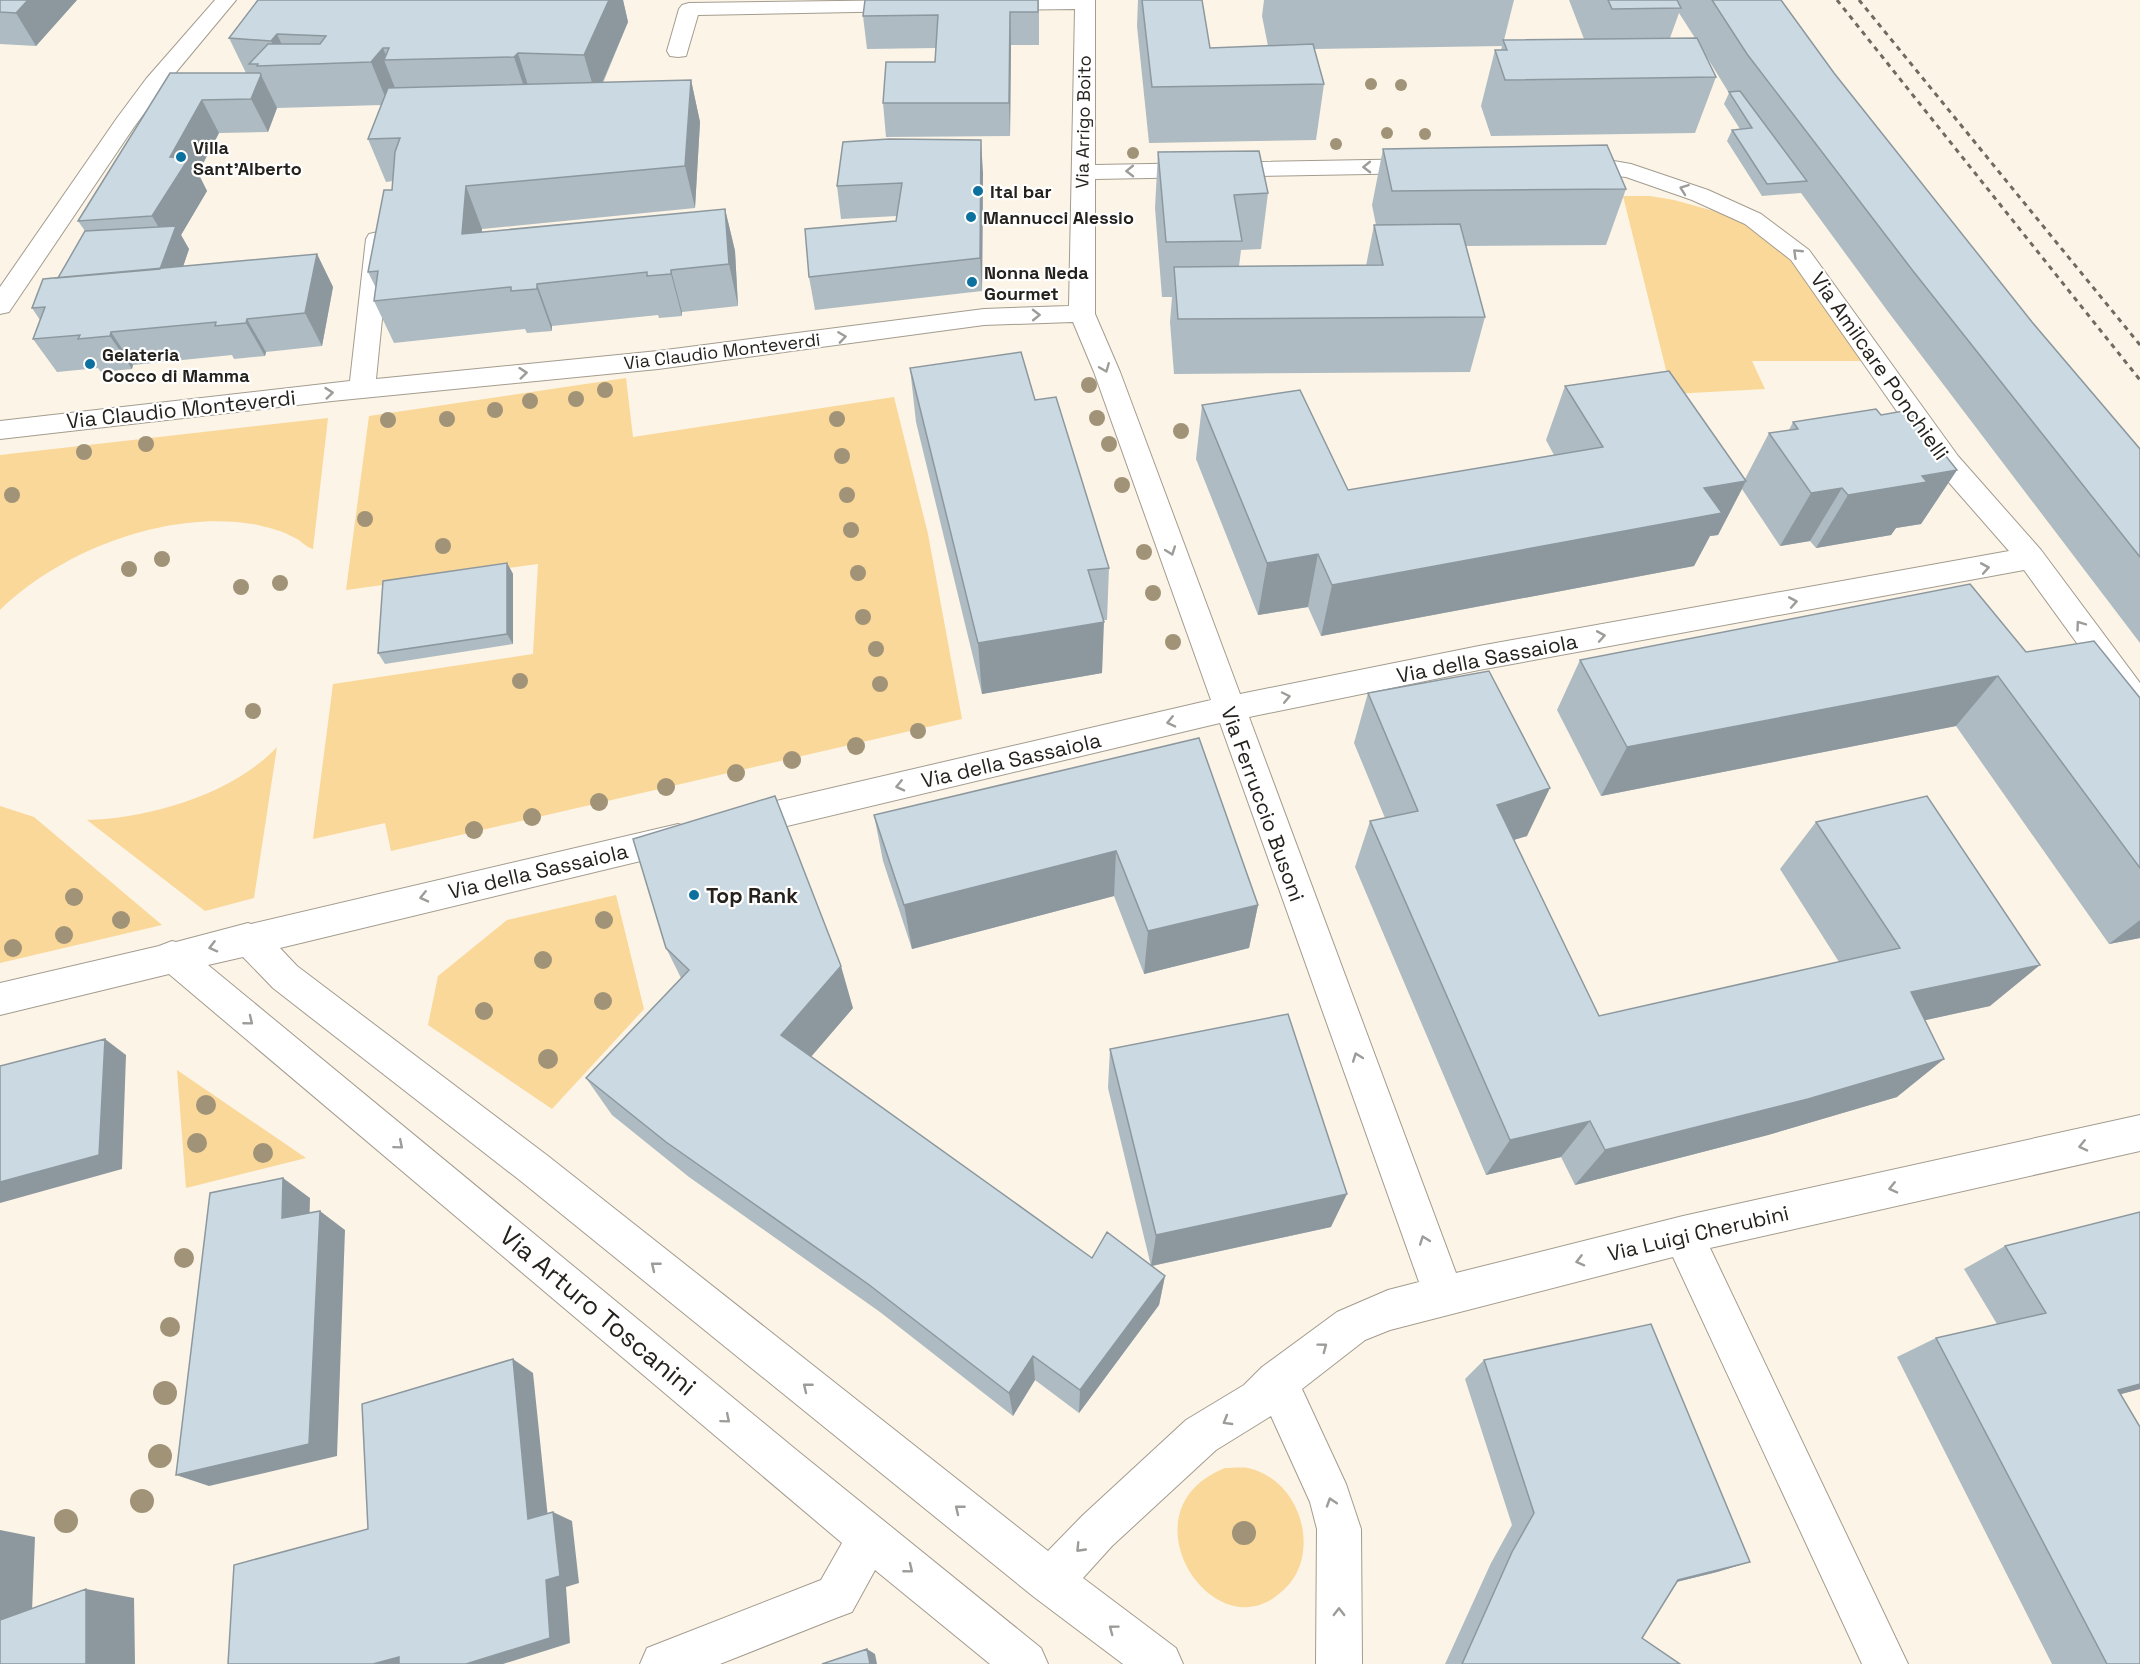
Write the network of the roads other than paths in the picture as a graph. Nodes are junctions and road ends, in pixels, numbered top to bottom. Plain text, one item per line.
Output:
1 (226, 0) edge
2 (1085, 1) edge
3 (979, 4) edge
4 (932, 5) edge
5 (678, 51) dead end
6 (1448, 166) edge
7 (1554, 166) edge
8 (1082, 172) junction
9 (381, 216) edge
10 (0, 306) edge
11 (1082, 314) junction
12 (362, 389) junction
13 (0, 430) edge
14 (2031, 558) junction
15 (2140, 706) edge
16 (1228, 709) junction
17 (248, 938) junction
18 (172, 956) junction
19 (0, 999) edge
20 (2140, 1133) edge
21 (1683, 1235) junction
22 (1444, 1295) junction
23 (1277, 1382) junction
24 (870, 1537) junction
25 (1050, 1581) junction
26 (663, 1664) edge
27 (1025, 1664) edge
28 (1160, 1664) edge
29 (1339, 1664) edge
30 (1885, 1664) edge

1 - 10 street
2 - 3 street, Via Arrigo Boito
2 - 8 street, Via Arrigo Boito
4 - 5 street
6 -> 8 street
14 -> 7 street, Via Amilcare Ponchielli
8 - 11 street, Via Arrigo Boito
9 - 12 street
12 -> 11 street, Via Claudio Monteverdi
11 -> 16 street, Via Ferruccio Busoni
13 -> 12 street, Via Claudio Monteverdi
15 -> 14 street, Via Amilcare Ponchielli
16 -> 14 street, Via della Sassaiola
16 -> 17 street, Via della Sassaiola
22 -> 16 street, Via Ferruccio Busoni
17 -> 18 street, Via della Sassaiola
25 -> 17 street
18 - 19 street, Via della Sassaiola
18 -> 24 street, Via Arturo Toscanini
20 -> 21 street, Via Luigi Cherubini
21 -> 22 street, Via Luigi Cherubini
21 - 30 street
23 -> 22 street, Via Luigi Cherubini
23 -> 25 street
29 -> 23 street
24 - 26 street
24 -> 27 street, Via Arturo Toscanini
28 -> 25 street

